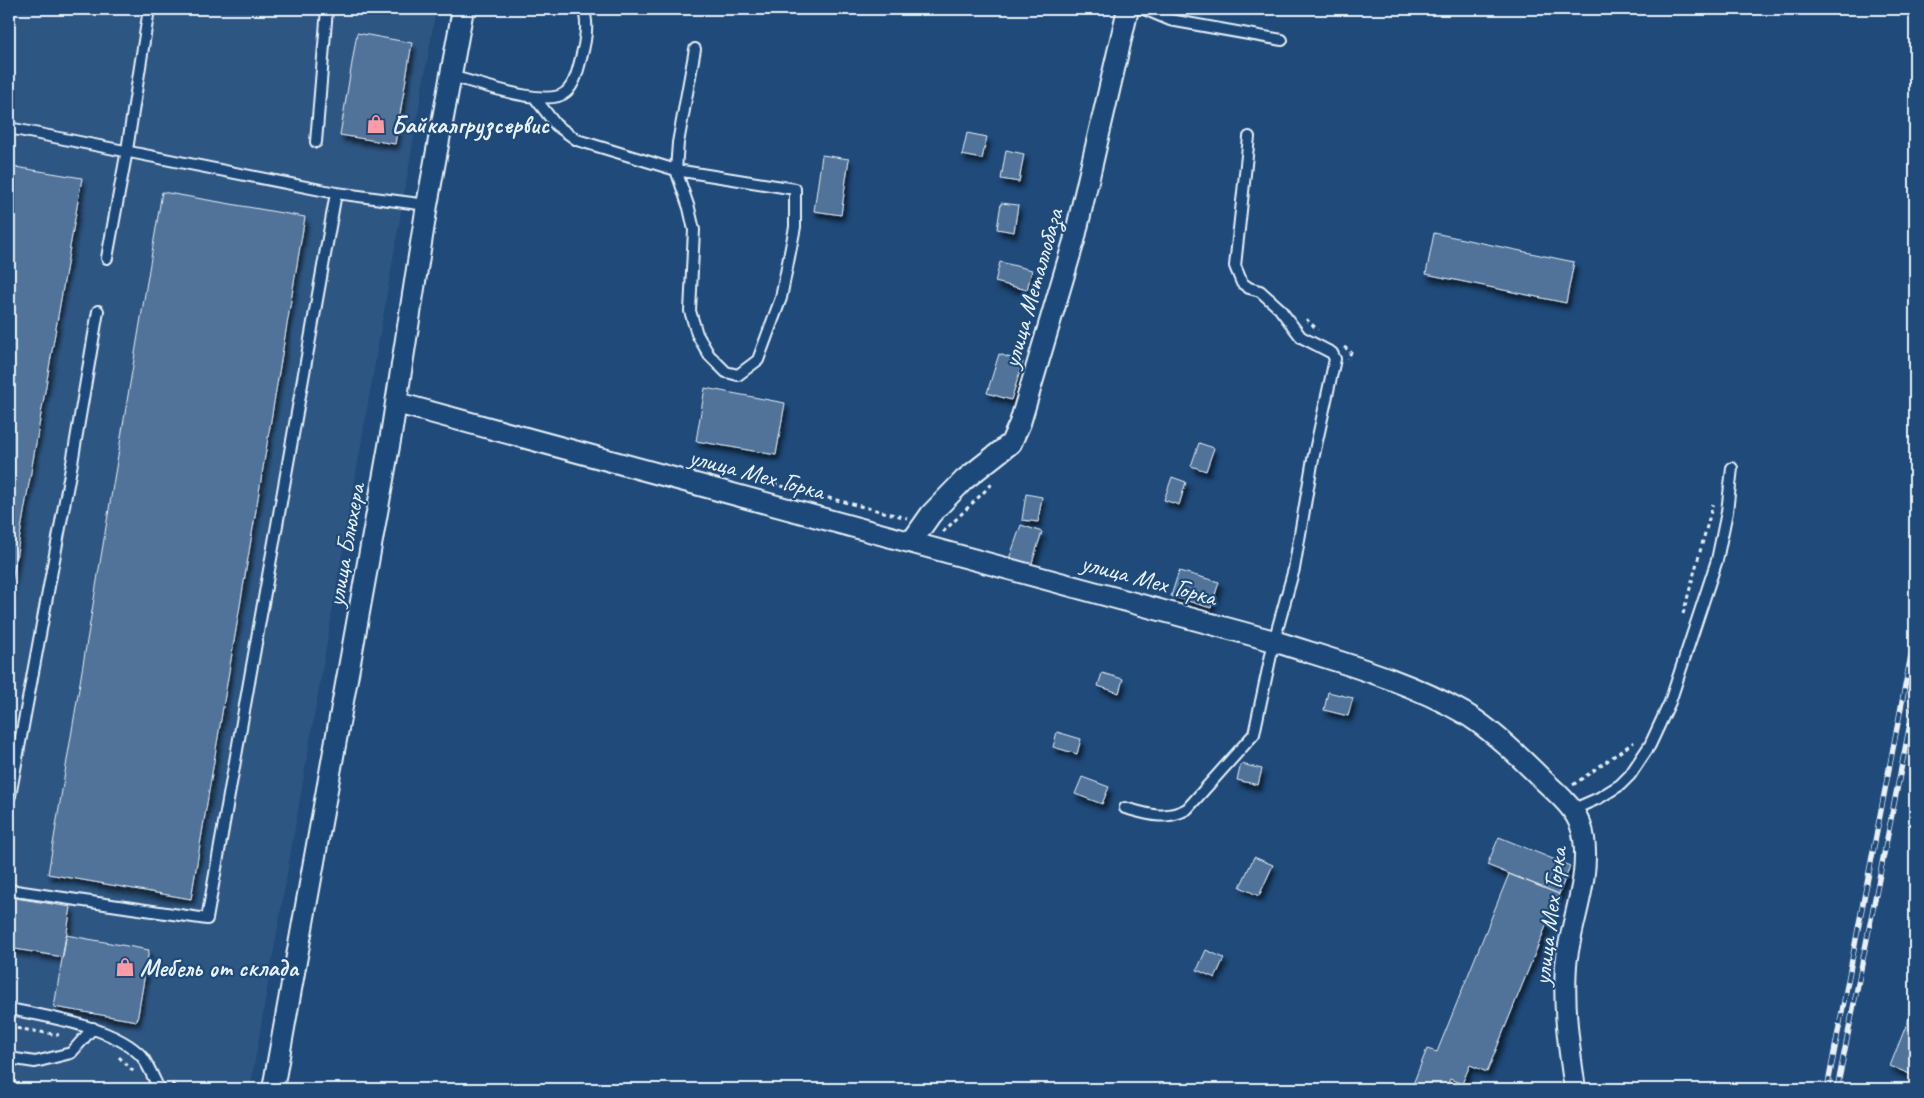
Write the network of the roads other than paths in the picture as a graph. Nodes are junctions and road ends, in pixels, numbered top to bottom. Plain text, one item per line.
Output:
1 (149, 9) edge
2 (327, 9) edge
3 (462, 9) edge
4 (583, 9) edge
5 (1128, 9) edge
6 (1144, 9) edge
7 (1282, 40) dead end
8 (695, 49) dead end
9 (452, 76) junction
10 (535, 98) junction
11 (9, 128) edge
12 (1248, 137) dead end
13 (316, 142) dead end
14 (127, 150) junction
15 (676, 170) junction
16 (336, 193) junction
17 (426, 205) junction
18 (107, 258) dead end
19 (98, 311) dead end
20 (397, 403) junction
21 (1732, 468) dead end
22 (914, 524) junction
23 (1274, 641) junction
24 (10, 796) dead end
25 (1125, 808) dead end
26 (1574, 809) junction
27 (9, 890) edge
28 (9, 1009) edge
29 (93, 1028) junction
30 (9, 1058) edge
31 (159, 1089) edge
32 (272, 1089) edge
33 (1575, 1089) edge

1 - 14 lane
2 - 13 lane
3 - 9 street, улица Блюхера
4 - 10 lane
5 - 22 street, улица Металлобаза
6 - 7 lane
8 - 15 lane
9 - 10 lane
9 - 17 street, улица Блюхера
10 - 15 lane
11 - 14 lane
12 - 23 lane
14 - 16 lane
14 - 18 lane
15 - 15 lane
16 - 17 lane
16 - 27 lane
17 - 20 street, улица Блюхера
19 - 24 lane
20 - 22 street, улица Мех Горка
20 - 32 street, улица Блюхера
21 - 26 lane
22 - 23 street, улица Мех Горка
23 - 25 lane
23 - 26 street, улица Мех Горка
26 - 33 street, улица Мех Горка
28 - 29 lane
29 - 30 lane
29 - 31 lane

